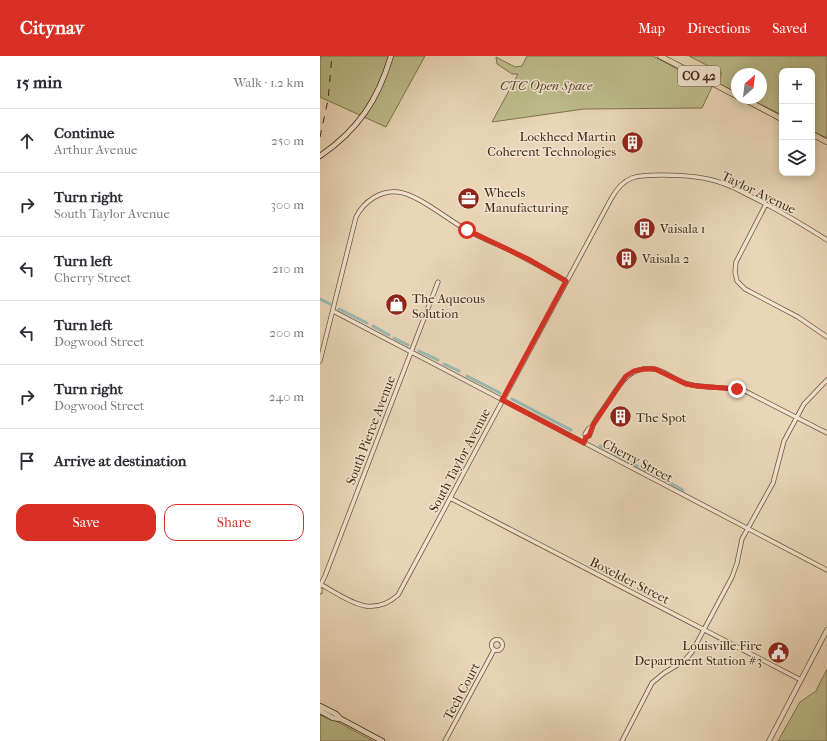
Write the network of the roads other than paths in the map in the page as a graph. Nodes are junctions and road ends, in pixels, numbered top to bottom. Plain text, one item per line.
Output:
1 (391, 56) edge
2 (660, 56) edge
3 (731, 93) edge
4 (753, 104) edge
5 (779, 117) edge
6 (815, 136) edge
7 (827, 142) edge
8 (320, 156) edge
9 (630, 179) joint
10 (766, 204) junction
11 (827, 240) edge
12 (566, 281) junction
13 (438, 282) dead end
14 (332, 311) junction
15 (827, 337) edge
16 (411, 352) junction
17 (320, 361) edge
18 (827, 380) edge
19 (502, 400) junction
20 (797, 418) junction
21 (827, 433) edge
22 (584, 443) junction
23 (450, 498) junction
24 (748, 529) junction
25 (827, 570) edge
26 (320, 585) edge
27 (704, 630) junction
28 (827, 630) edge
29 (494, 650) dead end
30 (801, 680) junction
31 (320, 706) edge
32 (320, 711) edge
33 (341, 719) junction
34 (382, 741) edge
35 (445, 741) edge
36 (622, 741) edge
37 (769, 741) edge

1 - 8 main road
2 - 3 main road, CO 42
4 - 5 main road
6 - 7 main road
9 - 10 street, Taylor Avenue
9 - 12 street, South Taylor Avenue
10 - 11 street, Taylor Avenue
10 - 15 street
12 - 14 street
12 - 19 street, South Taylor Avenue
13 - 16 street, South Pierce Avenue
14 - 16 street, Cherry Street
14 - 17 street
16 - 19 street, Cherry Street
16 - 26 street, South Pierce Avenue
18 - 20 street
19 - 22 street, Cherry Street
19 - 23 street, South Taylor Avenue
20 - 21 street
20 - 22 street
20 - 24 street
22 - 24 street, Cherry Street
23 - 26 street, South Taylor Avenue
23 - 27 street, Boxelder Street
24 - 25 street, Cherry Street
24 - 27 street
27 - 30 street, Boxelder Street
27 - 36 street
28 - 30 street
29 - 35 street, Tech Court
30 - 37 street
31 - 33 main road
32 - 33 main road
33 - 34 main road

